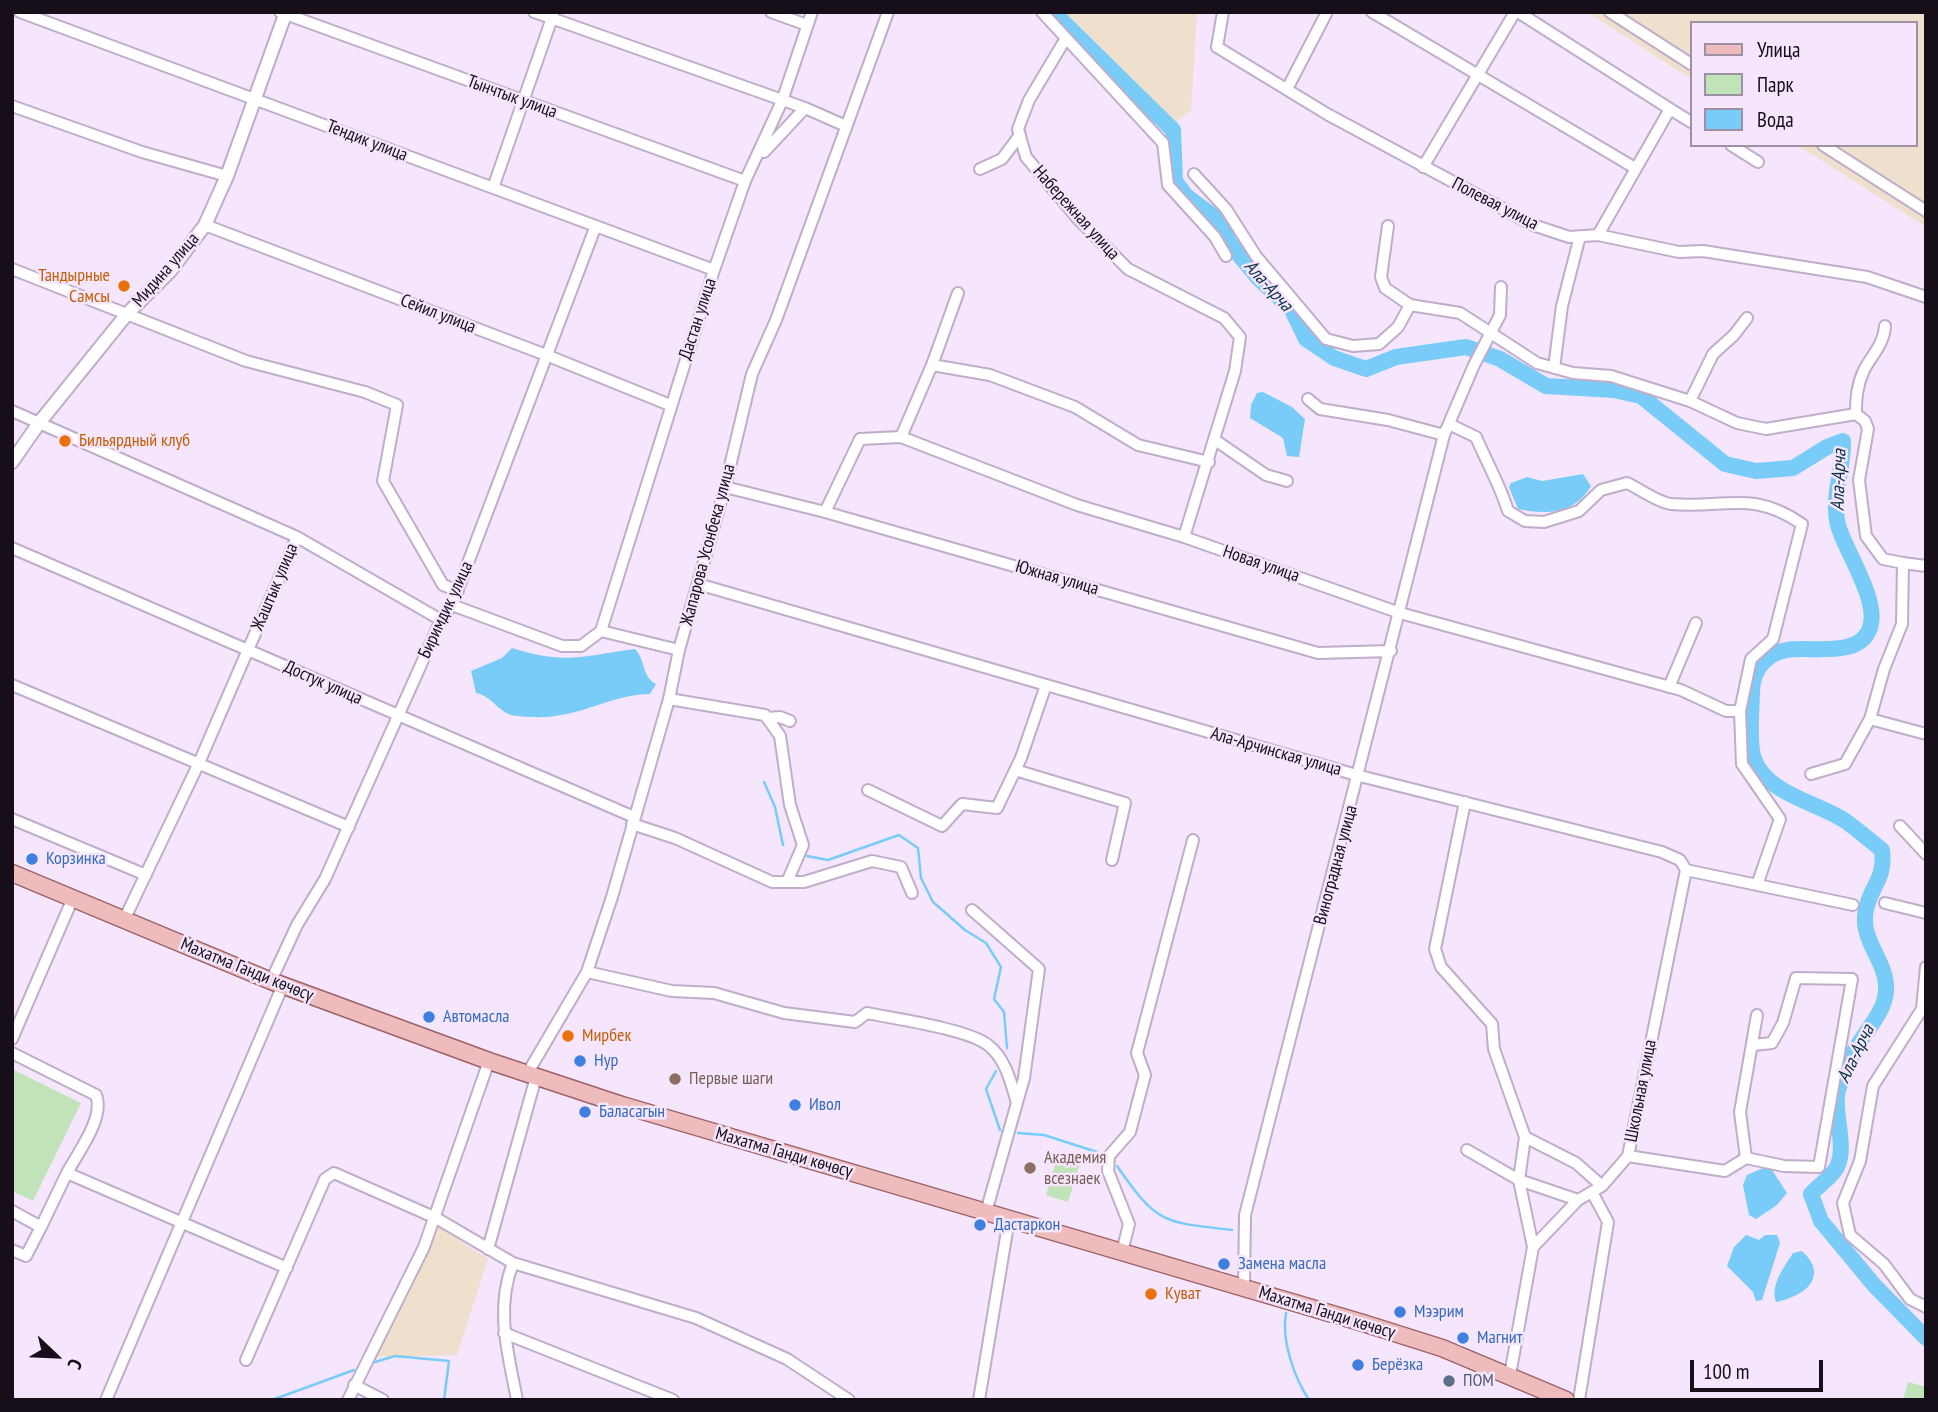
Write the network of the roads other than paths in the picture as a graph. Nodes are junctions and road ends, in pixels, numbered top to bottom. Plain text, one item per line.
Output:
1 (20, 12) edge
2 (534, 12) edge
3 (771, 12) edge
4 (811, 12) edge
5 (888, 12) edge
6 (1042, 12) edge
7 (1223, 12) edge
8 (1327, 12) edge
9 (1373, 12) edge
10 (1516, 12) edge
11 (1610, 12) edge
12 (284, 13) edge
13 (553, 15) edge
14 (807, 25) junction
15 (1066, 38) junction
16 (1689, 63) edge
17 (1477, 74) junction
18 (1287, 89) junction
19 (255, 99) junction
20 (782, 101) junction
21 (523, 102) junction
22 (12, 106) edge
23 (805, 108) junction
24 (1670, 109) junction
25 (1689, 121) edge
26 (846, 126) junction
27 (1020, 135) junction
28 (1734, 147) edge
29 (1826, 147) edge
30 (1758, 162) dead end
31 (1423, 167) junction
32 (753, 168) junction
33 (1635, 168) junction
34 (980, 169) dead end
35 (1194, 174) dead end
36 (227, 177) junction
37 (745, 181) junction
38 (493, 188) junction
39 (1926, 211) edge
40 (205, 225) junction
41 (1388, 226) dead end
42 (596, 228) junction
43 (1598, 234) junction
44 (1580, 236) junction
45 (1226, 256) dead end
46 (12, 269) edge
47 (714, 270) junction
48 (1501, 288) dead end
49 (958, 293) dead end
50 (1926, 298) edge
51 (1410, 305) junction
52 (127, 314) junction
53 (1747, 318) dead end
54 (1885, 326) dead end
55 (1490, 331) junction
56 (546, 355) junction
57 (932, 365) junction
58 (1554, 368) junction
59 (1308, 399) dead end
60 (1690, 401) junction
61 (670, 405) junction
62 (12, 411) edge
63 (1856, 414) junction
64 (39, 423) junction
65 (1447, 430) junction
66 (901, 437) junction
67 (1215, 440) junction
68 (12, 462) edge
69 (1209, 462) junction
70 (1287, 481) dead end
71 (725, 487) junction
72 (825, 512) junction
73 (297, 537) junction
74 (1184, 537) junction
75 (12, 548) edge
76 (1903, 564) junction
77 (1926, 566) edge
78 (698, 584) junction
79 (458, 592) junction
80 (452, 605) junction
81 (1400, 613) junction
82 (441, 620) junction
83 (1696, 622) dead end
84 (601, 631) junction
85 (248, 649) junction
86 (679, 650) junction
87 (1391, 651) junction
88 (1046, 684) junction
89 (12, 685) edge
90 (1669, 687) junction
91 (669, 699) junction
92 (1740, 711) junction
93 (397, 716) junction
94 (767, 718) junction
95 (1870, 719) junction
96 (790, 721) dead end
97 (1926, 734) edge
98 (198, 765) junction
99 (1015, 770) junction
100 (1811, 774) dead end
101 (1360, 776) junction
102 (867, 790) dead end
103 (1465, 802) junction
104 (12, 819) edge
105 (633, 820) junction
106 (1900, 826) dead end
107 (349, 827) junction
108 (1193, 840) dead end
109 (1926, 854) edge
110 (1112, 860) dead end
111 (1686, 870) junction
112 (12, 873) edge
113 (146, 875) junction
114 (787, 882) junction
115 (1757, 885) junction
116 (912, 893) dead end
117 (73, 898) junction
118 (1885, 903) dead end
119 (1853, 905) dead end
120 (972, 910) dead end
121 (1926, 913) edge
122 (124, 919) junction
123 (1926, 967) edge
124 (587, 972) junction
125 (276, 983) junction
126 (1757, 1015) dead end
127 (12, 1040) edge
128 (1753, 1045) junction
129 (12, 1053) edge
130 (489, 1061) junction
131 (532, 1075) junction
132 (1017, 1103) junction
133 (1525, 1137) junction
134 (1467, 1150) dead end
135 (1628, 1156) junction
136 (1745, 1158) junction
137 (67, 1172) junction
138 (1520, 1180) junction
139 (1597, 1189) junction
140 (1578, 1200) junction
141 (12, 1211) edge
142 (986, 1212) junction
143 (436, 1218) junction
144 (1009, 1219) junction
145 (182, 1223) junction
146 (41, 1227) junction
147 (1533, 1247) junction
148 (488, 1249) junction
149 (12, 1250) edge
150 (1122, 1252) junction
151 (513, 1263) junction
152 (287, 1268) junction
153 (1244, 1288) junction
154 (1926, 1307) edge
155 (504, 1333) junction
156 (246, 1360) dead end
157 (1510, 1375) junction
158 (354, 1385) junction
159 (107, 1400) edge
160 (348, 1400) edge
161 (383, 1400) edge
162 (517, 1400) edge
163 (673, 1400) edge
164 (849, 1400) edge
165 (979, 1400) edge
166 (1566, 1400) edge
167 (1579, 1400) edge

1 - 19 street, Тендик улица
2 - 13 street
3 - 14 street
4 - 14 street, Дастан улица
5 - 26 street, Жапарова Усонбека улица
6 - 15 street
7 - 18 street, Полевая улица
8 - 18 street
9 - 17 street
10 - 17 street
10 - 24 street
11 - 16 street
12 - 19 street, Мидина улица
12 - 21 street, Тынчтык улица
13 - 20 street
13 - 21 street
14 - 20 street, Дастан улица
15 - 27 street
15 - 45 street
17 - 31 street
17 - 33 street
18 - 31 street, Полевая улица
19 - 36 street, Мидина улица
19 - 38 street, Тендик улица
20 - 23 street
20 - 32 street, Дастан улица
21 - 37 street, Тынчтык улица
21 - 38 street
22 - 36 street
23 - 26 street
23 - 32 street
24 - 25 street
24 - 33 street
26 - 71 street, Жапарова Усонбека улица
27 - 34 street
27 - 67 street, Набережная улица
28 - 30 street
29 - 39 street
31 - 44 street, Полевая улица
32 - 37 street, Дастан улица
33 - 43 street
35 - 51 street
36 - 40 street, Мидина улица
37 - 47 street, Дастан улица
38 - 42 street, Тендик улица
40 - 52 street, Мидина улица
40 - 56 street, Сейил улица
41 - 51 street
42 - 47 street, Тендик улица
42 - 56 street, Биримдик улица
43 - 44 street, Полевая улица
43 - 50 street, Полевая улица
44 - 58 street
46 - 52 street
47 - 61 street, Дастан улица
48 - 55 street, Виноградная улица
49 - 57 street
51 - 55 street
52 - 64 street, Мидина улица
52 - 79 street
53 - 60 street
54 - 63 street
55 - 58 street
55 - 65 street, Виноградная улица
56 - 61 street, Сейил улица
56 - 79 street, Биримдик улица
57 - 66 street
57 - 69 street
58 - 60 street
59 - 65 street
60 - 63 street
61 - 84 street, Дастан улица
62 - 64 street, Жаштык улица
63 - 76 street
64 - 68 street, Мидина улица
64 - 73 street, Жаштык улица
65 - 81 street, Виноградная улица
65 - 92 street
66 - 72 street, Новая улица
66 - 74 street, Новая улица
67 - 69 street, Набережная улица
67 - 70 street
69 - 74 street, Набережная улица
71 - 72 street, Южная улица
71 - 78 street, Жапарова Усонбека улица
72 - 87 street, Южная улица
73 - 82 street
73 - 85 street, Жаштык улица
74 - 81 street, Новая улица
75 - 85 street, Достук улица
76 - 77 street
76 - 95 street
78 - 86 street, Жапарова Усонбека улица
78 - 88 street, Ала-Арчинская улица
79 - 80 street, Биримдик улица
80 - 82 street, Биримдик улица
80 - 84 street
81 - 87 street, Виноградная улица
81 - 90 street, Новая улица
82 - 93 street, Биримдик улица
83 - 90 street
84 - 86 street
85 - 93 street, Достук улица
85 - 98 street, Жаштык улица
86 - 91 street, Жапарова Усонбека улица
87 - 101 street, Виноградная улица
88 - 99 street
88 - 101 street, Ала-Арчинская улица
89 - 98 street
90 - 92 street, Новая улица
91 - 94 street
91 - 105 street, Жапарова Усонбека улица
92 - 115 street
93 - 105 street, Достук улица
93 - 107 street, Биримдик улица
94 - 96 street
94 - 114 street
95 - 97 street
95 - 100 street
98 - 107 street
98 - 113 street, Жаштык улица
99 - 102 street
99 - 110 street
101 - 103 street, Ала-Арчинская улица
101 - 153 street, Виноградная улица
103 - 111 street, Ала-Арчинская улица
103 - 133 street
104 - 113 street
105 - 114 street, Достук улица
105 - 124 street, Жапарова Усонбека улица
106 - 109 street
107 - 125 street, Биримдик улица
108 - 150 street
111 - 115 street, Ала-Арчинская улица
111 - 135 street, Школьная улица
112 - 117 main road, Махатма Ганди көчөсү
113 - 122 street, Жаштык улица
114 - 116 street
115 - 119 street, Ала-Арчинская улица
117 - 122 main road, Махатма Ганди көчөсү
117 - 127 street
118 - 121 street
120 - 132 street
122 - 125 main road, Махатма Ганди көчөсү
123 - 154 street
124 - 131 street, Жапарова Усонбека улица
124 - 132 street
125 - 130 main road, Махатма Ганди көчөсү
125 - 145 street, Биримдик улица
126 - 128 street
128 - 136 street
128 - 136 street
129 - 137 street
130 - 131 main road, Махатма Ганди көчөсү
130 - 143 street
131 - 142 main road, Махатма Ганди көчөсү
131 - 148 street, Жапарова Усонбека улица
132 - 142 street
133 - 138 street
133 - 139 street
134 - 138 street
135 - 136 street
135 - 139 street, Школьная улица
137 - 145 street
137 - 146 street
138 - 140 street
138 - 147 street
139 - 140 street, Школьная улица
139 - 167 street
140 - 147 street, Школьная улица
141 - 146 street
142 - 144 main road, Махатма Ганди көчөсү
143 - 148 street
143 - 152 street
143 - 158 street
144 - 150 main road, Махатма Ганди көчөсү
144 - 165 street
145 - 152 street
145 - 159 street, Биримдик улица
146 - 149 street
147 - 157 street
148 - 151 street
150 - 153 main road, Махатма Ганди көчөсү
151 - 155 street
151 - 164 street
152 - 156 street
153 - 157 main road, Махатма Ганди көчөсү
155 - 162 street
155 - 163 street
157 - 166 main road, Махатма Ганди көчөсү
158 - 160 street
158 - 161 street

